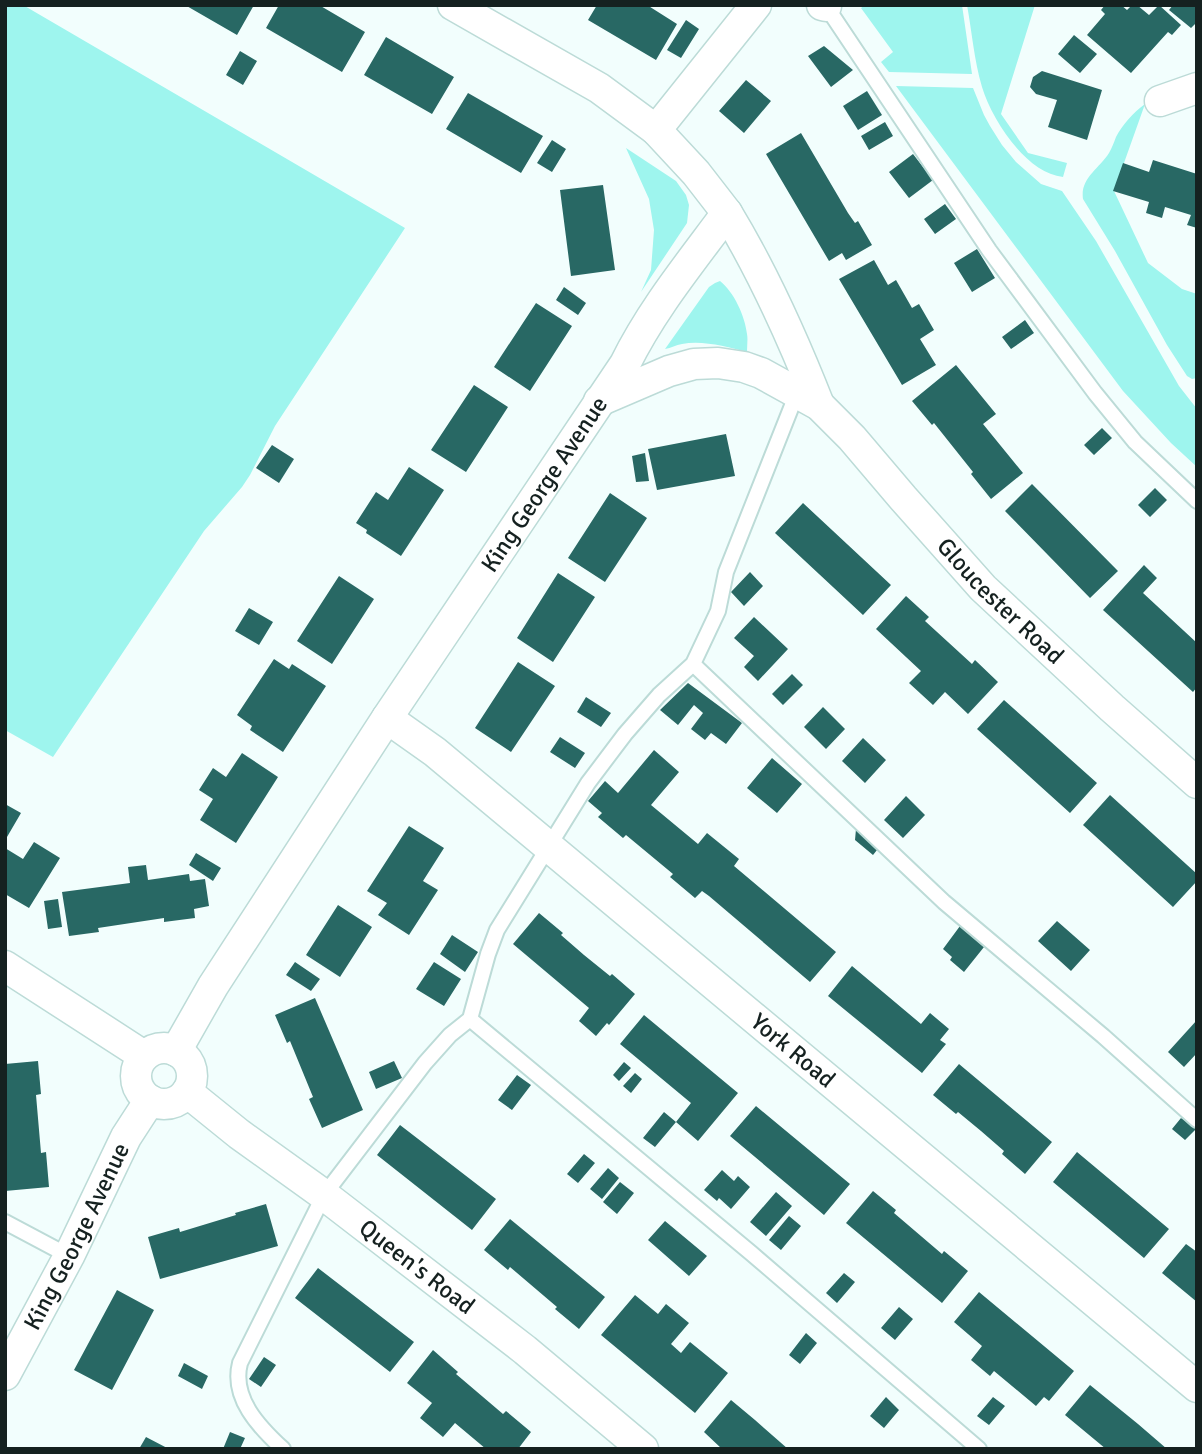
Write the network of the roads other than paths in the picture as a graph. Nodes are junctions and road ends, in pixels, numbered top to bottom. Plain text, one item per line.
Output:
1 (453, 5) edge
2 (756, 5) edge
3 (824, 6) edge
4 (1197, 88) edge
5 (1160, 101) dead end
6 (656, 130) junction
7 (727, 213) junction
8 (808, 399) junction
9 (599, 401) junction
10 (1197, 501) edge
11 (693, 664) junction
12 (387, 719) junction
13 (1197, 783) edge
14 (549, 847) junction
15 (5, 966) edge
16 (470, 1019) junction
17 (176, 1051) junction
18 (144, 1056) junction
19 (187, 1092) junction
20 (150, 1100) junction
21 (1197, 1120) edge
22 (324, 1195) junction
23 (5, 1222) edge
24 (69, 1256) junction
25 (5, 1375) edge
26 (1197, 1387) edge
27 (283, 1449) edge
28 (643, 1449) edge
29 (979, 1449) edge

1 - 6 street
2 - 6 street
3 - 10 lane
4 - 5 street
6 - 7 street
7 - 8 street, Gloucester Road
7 - 9 street, King George Avenue
8 - 9 street, Gloucester Road
8 - 11 lane
8 - 13 street, Gloucester Road
9 - 12 street, King George Avenue
11 - 14 lane
11 - 21 lane
12 - 14 street, York Road
12 - 17 street, King George Avenue
14 - 16 lane
14 - 26 street, York Road
15 - 18 street
16 - 22 lane
16 - 29 lane
17 - 18 street
17 - 19 street
18 - 20 street
19 - 20 street
19 - 22 street, Queen's Road
20 - 24 street, King George Avenue
22 - 27 lane
22 - 28 street, Queen's Road
23 - 24 lane
24 - 25 street, King George Avenue

